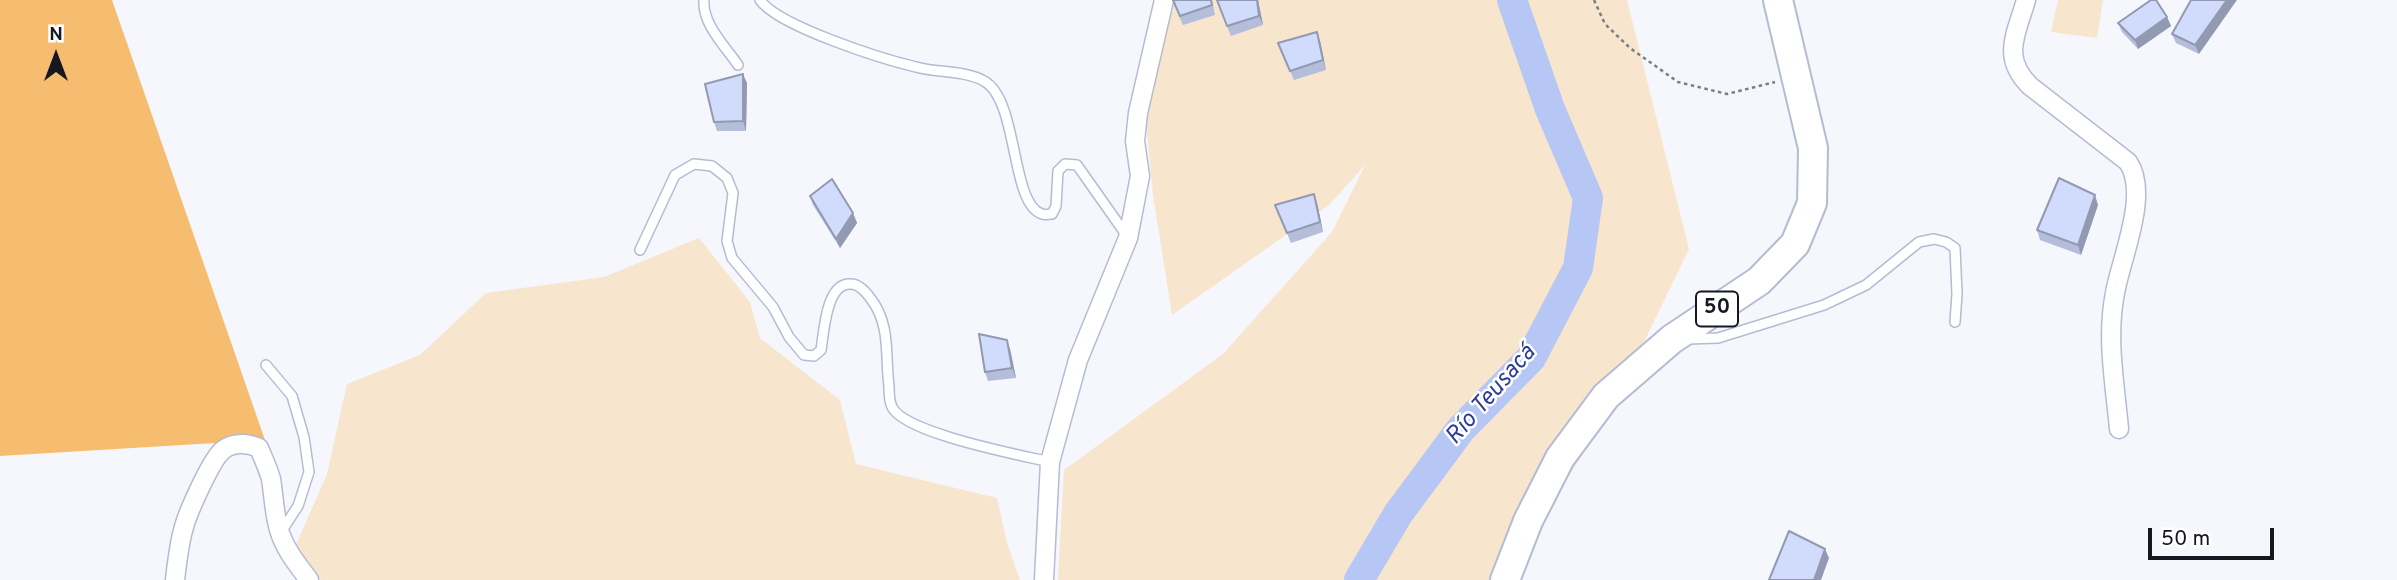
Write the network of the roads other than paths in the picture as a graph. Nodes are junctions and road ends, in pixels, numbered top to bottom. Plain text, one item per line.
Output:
1 (704, 0) edge
2 (760, 0) edge
3 (1164, 0) edge
4 (1778, 0) edge
5 (2026, 0) edge
6 (738, 65) dead end
7 (1128, 238) junction
8 (640, 250) dead end
9 (1955, 323) dead end
10 (1672, 339) junction
11 (265, 365) dead end
12 (2119, 429) dead end
13 (1050, 462) junction
14 (280, 534) junction
15 (175, 580) edge
16 (309, 580) edge
17 (1044, 580) edge
18 (1505, 580) edge

1 - 6 lane
2 - 7 lane
3 - 7 street
4 - 10 main road, 50
5 - 12 street
7 - 13 street
8 - 13 lane
9 - 10 lane
10 - 18 main road, 50
11 - 14 lane
13 - 17 street
14 - 15 street
14 - 16 street

